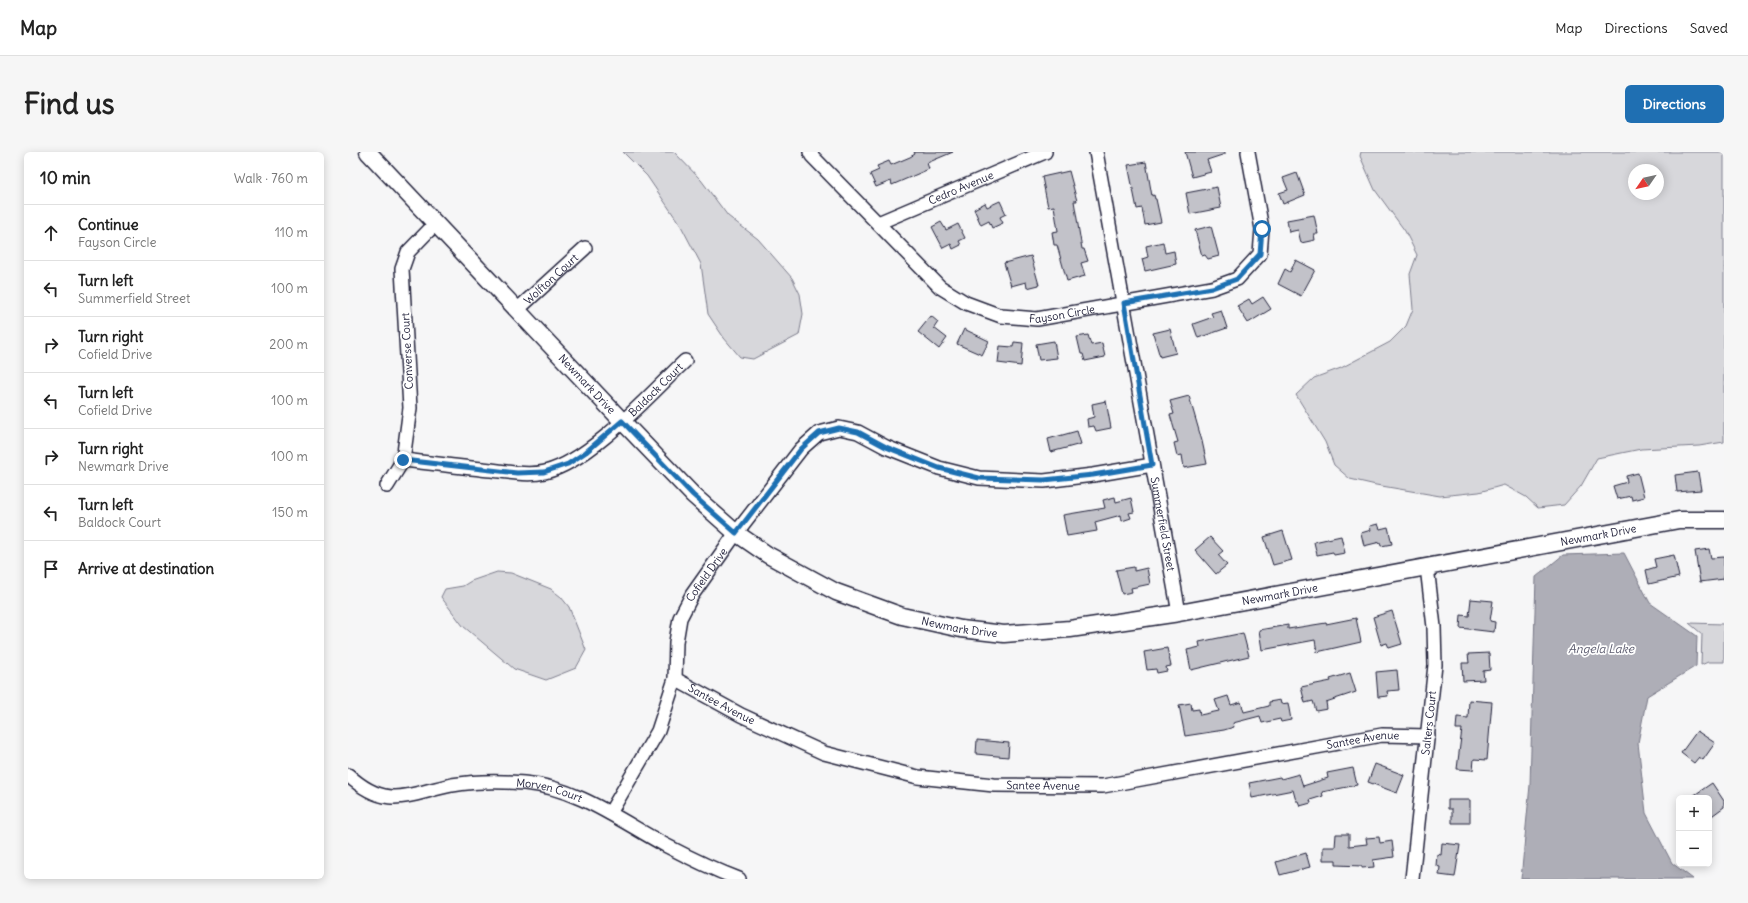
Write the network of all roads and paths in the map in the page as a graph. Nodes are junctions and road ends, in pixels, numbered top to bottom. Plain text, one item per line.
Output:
1 (368, 152) edge
2 (810, 152) edge
3 (1045, 152) edge
4 (1096, 152) edge
5 (1248, 152) edge
6 (436, 223) junction
7 (878, 223) junction
8 (585, 248) dead end
9 (1124, 303) junction
10 (517, 310) junction
11 (685, 361) dead end
12 (622, 421) junction
13 (403, 460) junction
14 (1152, 465) junction
15 (387, 486) dead end
16 (1724, 520) edge
17 (736, 533) junction
18 (1427, 567) junction
19 (1179, 613) junction
20 (675, 679) junction
21 (1428, 736) junction
22 (348, 776) edge
23 (610, 813) junction
24 (739, 879) edge
25 (1412, 879) edge

1 - 6 street, Newmark Drive
2 - 7 street, Fayson Circle
3 - 7 street, Cedro Avenue
4 - 9 street, Summerfield Street
5 - 9 street, Fayson Circle
6 - 10 street, Newmark Drive
6 - 13 street, Converse Court
7 - 9 street, Fayson Circle
8 - 10 street, Wolfton Court
9 - 14 street, Summerfield Street
10 - 12 street, Newmark Drive
11 - 12 street, Baldock Court
12 - 13 street, Baldock Court
12 - 17 street, Newmark Drive
13 - 15 street, Converse Court
14 - 17 street, Cofield Drive
14 - 19 street, Summerfield Street
16 - 18 street, Newmark Drive
17 - 19 street, Newmark Drive
17 - 20 street, Cofield Drive
18 - 19 street, Newmark Drive
18 - 21 street, Salters Court
20 - 21 street, Santee Avenue
20 - 23 street, Cofield Drive
21 - 25 street, Salters Court
22 - 23 street, Morven Court
23 - 24 street, Morven Court

